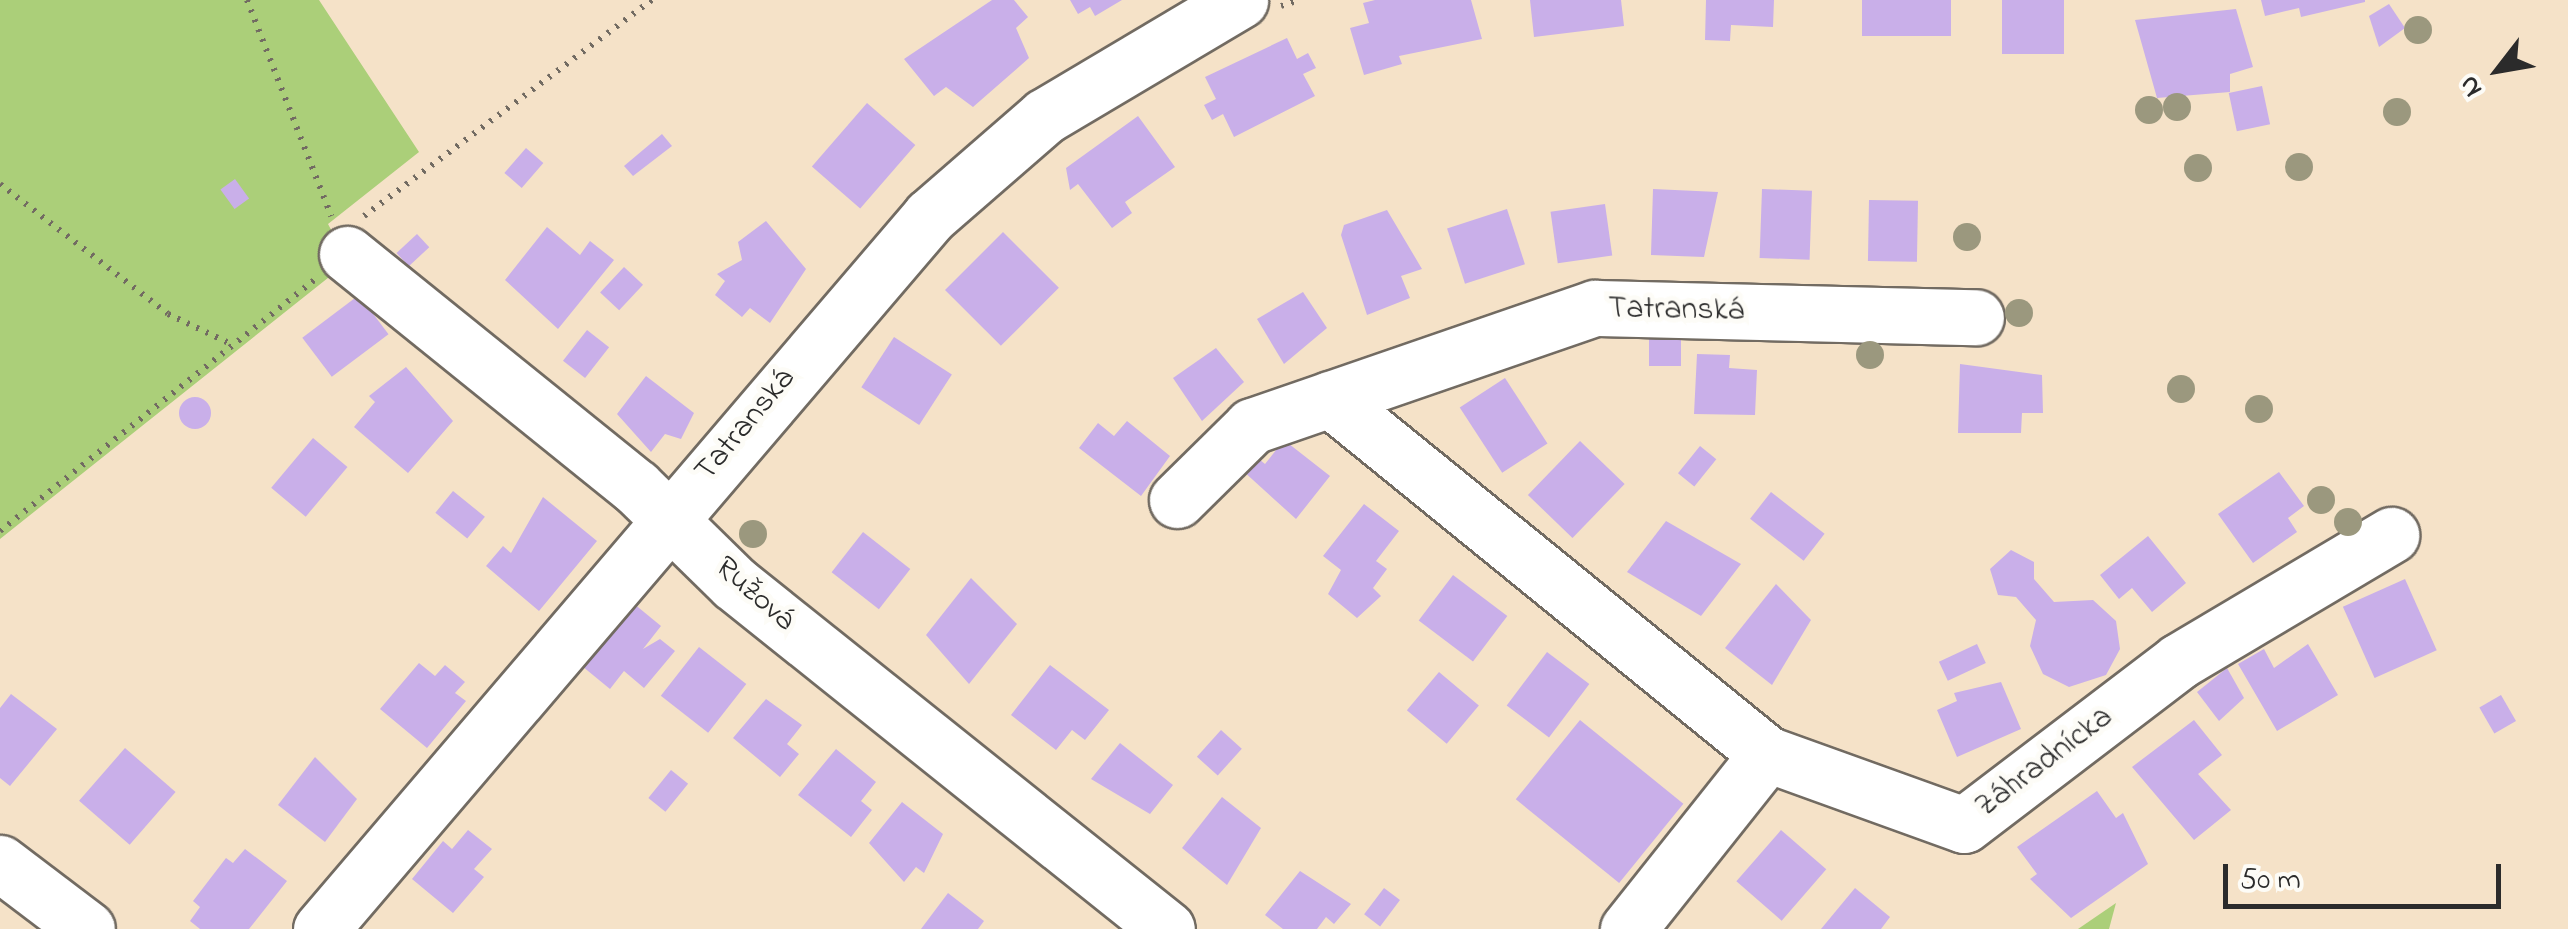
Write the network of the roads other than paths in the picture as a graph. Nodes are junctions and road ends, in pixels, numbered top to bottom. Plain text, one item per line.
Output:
1 (1251, 8) edge
2 (346, 254) road end
3 (1976, 318) dead end
4 (1423, 367) junction
5 (1330, 399) junction
6 (1406, 461) junction
7 (1178, 500) dead end
8 (670, 516) junction
9 (2391, 535) dead end
10 (1767, 754) junction
11 (0, 864) edge
12 (87, 929) edge
13 (321, 929) edge
14 (1167, 929) edge
15 (1628, 929) edge

1 - 8 street, Tatranská
2 - 8 street, Ružová
3 - 4 street, Tatranská
4 - 5 street, Tatranská
4 - 6 street
5 - 6 street
5 - 7 street, Tatranská
6 - 10 street
8 - 13 street, Tatranská
8 - 14 street, Ružová
9 - 10 street, Záhradnícka
10 - 15 street
11 - 12 street

